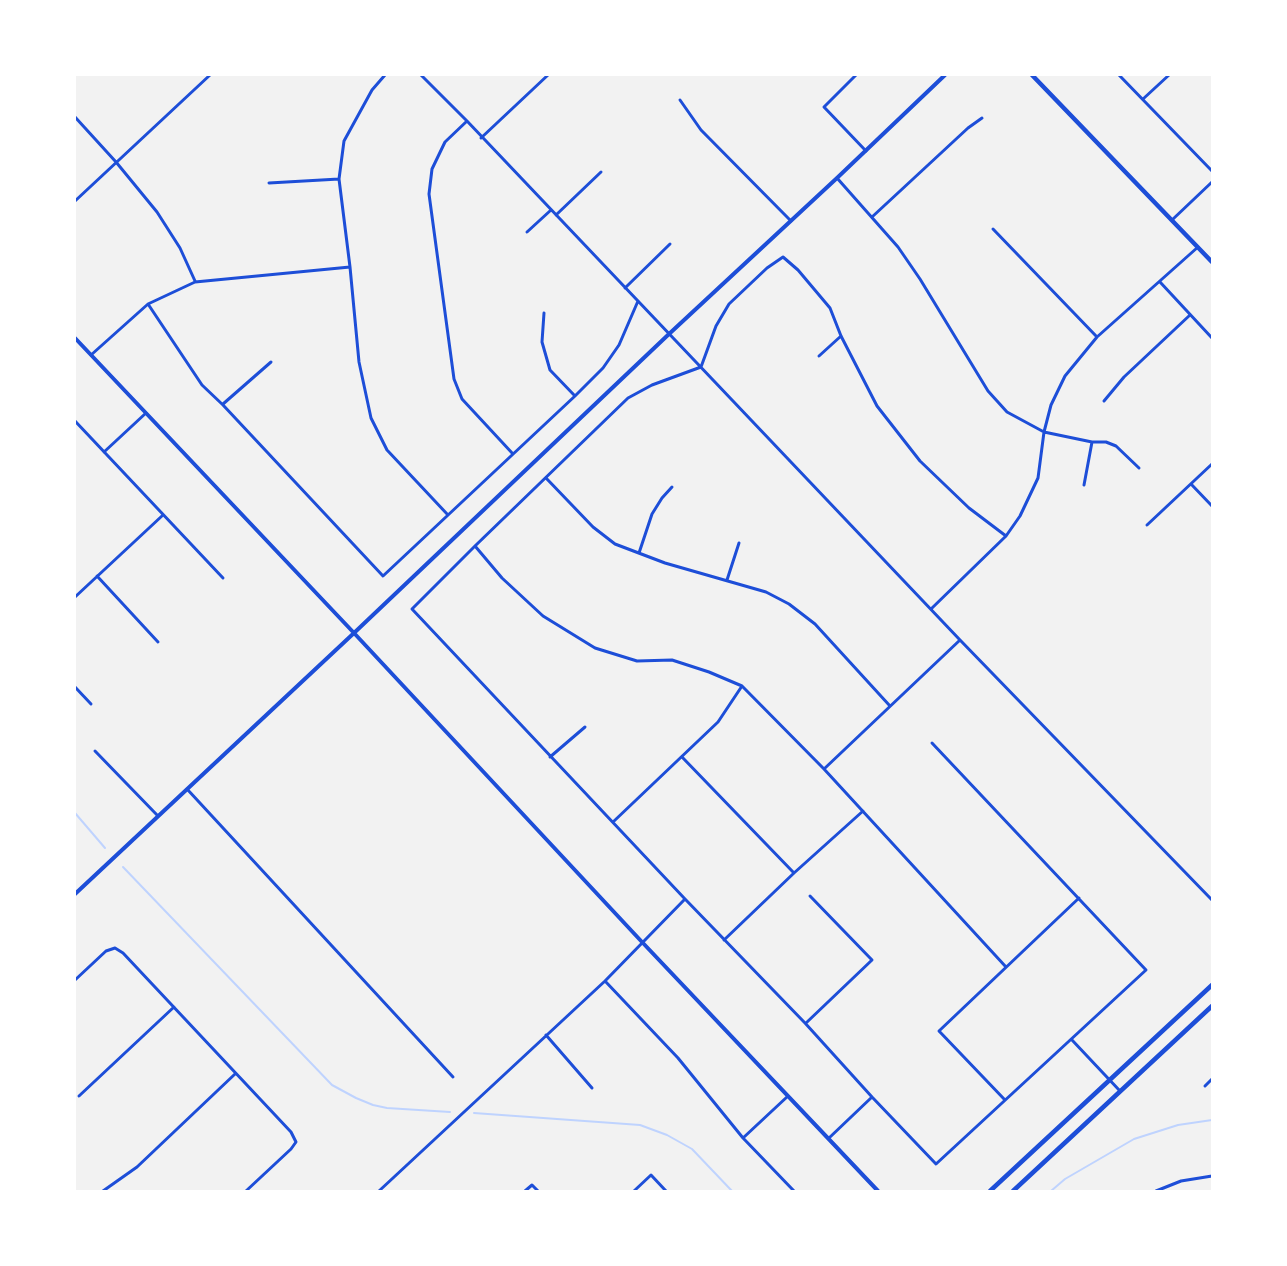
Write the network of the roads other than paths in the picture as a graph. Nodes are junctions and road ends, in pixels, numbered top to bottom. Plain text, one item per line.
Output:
1 (210, 75) edge
2 (385, 75) edge
3 (421, 75) edge
4 (548, 75) edge
5 (856, 75) edge
6 (945, 75) edge
7 (1032, 75) edge
8 (1119, 75) edge
9 (1168, 75) edge
10 (1143, 99) junction
11 (680, 100) dead end
12 (75, 117) edge
13 (982, 118) dead end
14 (467, 122) junction
15 (481, 138) junction
16 (866, 151) junction
17 (116, 162) junction
18 (1212, 171) edge
19 (601, 172) dead end
20 (837, 178) junction
21 (339, 179) junction
22 (1212, 182) edge
23 (269, 183) dead end
24 (75, 201) edge
25 (551, 210) junction
26 (556, 215) junction
27 (872, 217) junction
28 (1172, 220) junction
29 (791, 221) junction
30 (993, 229) dead end
31 (527, 232) dead end
32 (670, 244) dead end
33 (1198, 247) junction
34 (1212, 262) edge
35 (350, 267) junction
36 (195, 282) junction
37 (1159, 282) junction
38 (625, 288) junction
39 (638, 302) junction
40 (148, 304) junction
41 (544, 313) dead end
42 (1190, 315) junction
43 (669, 334) junction
44 (841, 336) junction
45 (75, 338) edge
46 (1097, 338) junction
47 (1212, 338) edge
48 (91, 355) junction
49 (819, 356) dead end
50 (272, 362) dead end
51 (701, 367) junction
52 (576, 396) junction
53 (1104, 401) dead end
54 (223, 405) junction
55 (146, 413) junction
56 (75, 421) edge
57 (1044, 432) junction
58 (1092, 442) junction
59 (104, 452) junction
60 (513, 454) junction
61 (1212, 464) edge
62 (1139, 468) dead end
63 (546, 478) junction
64 (1191, 484) junction
65 (1084, 485) dead end
66 (672, 487) dead end
67 (1212, 506) edge
68 (163, 515) junction
69 (448, 515) junction
70 (1147, 525) dead end
71 (1006, 536) junction
72 (739, 543) dead end
73 (475, 546) junction
74 (639, 553) junction
75 (97, 576) junction
76 (223, 578) dead end
77 (727, 580) junction
78 (75, 597) edge
79 (931, 609) junction
80 (354, 633) junction
81 (960, 640) junction
82 (158, 642) dead end
83 (742, 686) junction
84 (75, 687) edge
85 (91, 704) dead end
86 (890, 706) junction
87 (585, 728) dead end
88 (932, 743) dead end
89 (95, 751) dead end
90 (550, 757) junction
91 (682, 757) junction
92 (824, 769) junction
93 (187, 789) junction
94 (863, 811) junction
95 (158, 816) junction
96 (613, 822) junction
97 (795, 873) junction
98 (75, 894) edge
99 (810, 896) dead end
100 (1079, 898) junction
101 (685, 899) junction
102 (1212, 900) edge
103 (724, 940) junction
104 (642, 942) junction
105 (1006, 967) junction
106 (76, 978) edge
107 (605, 981) junction
108 (1212, 985) edge
109 (1212, 1006) edge
110 (174, 1007) junction
111 (805, 1023) junction
112 (546, 1035) junction
113 (1072, 1040) junction
114 (236, 1074) junction
115 (453, 1077) dead end
116 (1212, 1079) edge
117 (1110, 1080) junction
118 (1205, 1086) dead end
119 (592, 1088) dead end
120 (1120, 1091) junction
121 (79, 1096) dead end
122 (789, 1096) junction
123 (872, 1097) junction
124 (1005, 1100) junction
125 (743, 1138) junction
126 (829, 1138) junction
127 (1212, 1176) edge
128 (103, 1191) edge
129 (246, 1191) edge
130 (379, 1191) edge
131 (525, 1191) edge
132 (538, 1191) edge
133 (634, 1191) edge
134 (666, 1191) edge
135 (794, 1191) edge
136 (878, 1191) edge
137 (990, 1191) edge
138 (1013, 1191) edge
139 (1156, 1191) edge

1 - 17 street
2 - 21 street
3 - 14 street
4 - 15 street
5 - 16 street
6 - 16 street
7 - 28 main road
8 - 10 street
9 - 10 street
10 - 18 street
11 - 29 street
12 - 17 street
13 - 27 street
14 - 15 street
14 - 60 street
15 - 25 street
16 - 20 street
17 - 24 street
17 - 36 street
19 - 26 street
20 - 27 street
20 - 29 street
21 - 23 street
21 - 35 street
22 - 28 street
25 - 26 street
25 - 31 street
26 - 38 street
27 - 57 street
28 - 33 main road
29 - 43 street
30 - 46 street
32 - 38 street
33 - 34 main road
33 - 37 street
35 - 36 street
35 - 69 street
36 - 40 street
37 - 42 street
37 - 46 street
38 - 39 street
39 - 43 street
39 - 52 street
40 - 48 street
40 - 54 street
41 - 52 street
42 - 47 street
42 - 53 street
43 - 51 street
43 - 80 street
44 - 49 street
44 - 51 street
44 - 71 street
45 - 48 street
46 - 57 street
48 - 55 street
50 - 54 street
51 - 63 street
51 - 79 street
52 - 60 street
54 - 69 street
55 - 59 street
55 - 80 street
56 - 59 street
57 - 58 street
57 - 71 street
58 - 62 street
58 - 65 street
59 - 68 street
60 - 69 street
61 - 64 street
63 - 73 street
63 - 74 street
64 - 67 street
64 - 70 street
66 - 74 street
68 - 75 street
68 - 76 street
71 - 79 street
72 - 77 street
73 - 83 street
73 - 90 street
74 - 77 street
75 - 78 street
75 - 82 street
77 - 86 street
79 - 81 street
80 - 93 street
80 - 104 street
81 - 86 street
81 - 102 street
83 - 91 street
83 - 92 street
84 - 85 street
86 - 92 street
87 - 90 street
88 - 100 street
89 - 95 street
90 - 96 street
91 - 96 street
91 - 97 street
92 - 94 street
93 - 95 street
93 - 115 street
94 - 97 street
94 - 105 street
95 - 98 street
96 - 101 street
97 - 103 street
99 - 111 street
100 - 105 street
100 - 113 street
101 - 103 street
101 - 104 street
103 - 111 street
104 - 107 street
104 - 122 street
105 - 124 street
106 - 110 street
107 - 112 street
107 - 125 street
108 - 117 main road
109 - 120 main road
110 - 114 street
110 - 121 street
111 - 123 street
112 - 119 street
112 - 130 street
113 - 117 street
113 - 124 street
114 - 128 street
114 - 129 street
116 - 118 street
117 - 120 street
117 - 137 main road
120 - 138 main road
122 - 125 street
122 - 126 street
123 - 124 street
123 - 126 street
125 - 135 street
126 - 136 street
127 - 139 street
131 - 132 street
133 - 134 street

